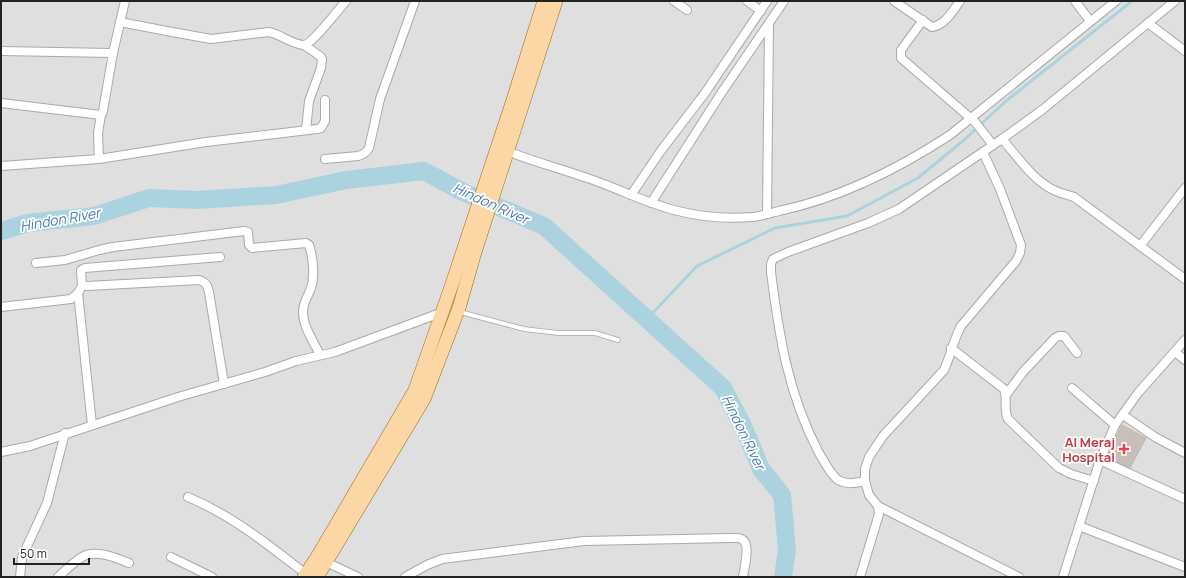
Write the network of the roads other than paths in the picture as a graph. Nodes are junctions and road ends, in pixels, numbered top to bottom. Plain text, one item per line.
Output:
1 (125, 1) edge
2 (346, 1) edge
3 (416, 1) edge
4 (544, 1) edge
5 (556, 1) edge
6 (674, 1) edge
7 (747, 1) edge
8 (768, 1) edge
9 (784, 1) edge
10 (894, 1) edge
11 (960, 1) edge
12 (1075, 1) edge
13 (1116, 1) edge
14 (1175, 1) edge
15 (687, 10) dead end
16 (761, 11) junction
17 (924, 20) junction
18 (1090, 21) junction
19 (120, 22) junction
20 (769, 23) junction
21 (1148, 23) junction
22 (542, 26) junction
23 (304, 45) junction
24 (1, 51) edge
25 (1185, 51) edge
26 (113, 53) junction
27 (325, 100) dead end
28 (1, 103) edge
29 (101, 115) junction
30 (972, 120) junction
31 (306, 130) junction
32 (1002, 139) junction
33 (991, 142) junction
34 (503, 152) junction
35 (983, 152) junction
36 (99, 159) junction
37 (325, 159) dead end
38 (1, 166) edge
39 (1185, 188) edge
40 (641, 199) junction
41 (767, 214) junction
42 (1140, 246) junction
43 (469, 250) junction
44 (220, 257) dead end
45 (36, 263) dead end
46 (1185, 279) edge
47 (80, 290) junction
48 (1, 307) edge
49 (458, 309) junction
50 (442, 313) junction
51 (432, 340) junction
52 (618, 340) dead end
53 (1185, 340) edge
54 (445, 346) junction
55 (951, 348) junction
56 (1175, 352) junction
57 (1077, 353) dead end
58 (320, 355) junction
59 (1185, 360) edge
60 (224, 384) junction
61 (1072, 388) dead end
62 (1006, 395) junction
63 (1122, 415) junction
64 (92, 425) junction
65 (1115, 425) junction
66 (65, 433) junction
67 (1, 452) edge
68 (1185, 453) edge
69 (1100, 460) junction
70 (864, 481) junction
71 (1094, 481) junction
72 (188, 497) dead end
73 (1185, 499) edge
74 (878, 506) junction
75 (1079, 526) junction
76 (171, 557) dead end
77 (326, 562) junction
78 (130, 563) dead end
79 (1185, 567) edge
80 (309, 576) edge
81 (20, 577) edge
82 (58, 577) edge
83 (212, 577) edge
84 (358, 577) edge
85 (405, 577) edge
86 (743, 577) edge
87 (860, 577) edge
88 (1019, 577) edge
89 (1063, 577) edge

1 - 19 street
2 - 23 street
3 - 37 street
4 - 22 main road
5 - 22 main road
6 - 15 street
7 - 16 street
8 - 16 street
9 - 20 street
10 - 17 street
11 - 17 street
12 - 18 street
13 - 18 street
14 - 21 street
16 - 40 street
17 - 30 street
18 - 30 street
19 - 23 street
19 - 26 street
20 - 40 street
20 - 41 street
21 - 25 street
21 - 32 street
22 - 34 main road
23 - 31 street
24 - 26 street
26 - 29 street
27 - 31 street
28 - 29 street
29 - 36 street
30 - 33 street
30 - 41 street
31 - 36 street
32 - 33 street
32 - 42 street
33 - 35 street
34 - 40 street
34 - 43 main road
35 - 55 street
35 - 70 street
36 - 38 street
39 - 42 street
40 - 41 street
42 - 46 street
43 - 49 main road
43 - 50 main road
44 - 47 street
45 - 58 street
47 - 48 street
47 - 60 street
47 - 64 street
49 - 50 street
49 - 52 lane
49 - 54 main road
50 - 51 main road
50 - 58 street
51 - 54 main road
51 - 80 main road
53 - 56 street
54 - 77 main road
55 - 62 street
55 - 70 street
56 - 59 street
56 - 63 street
57 - 62 street
58 - 60 street
60 - 64 street
61 - 65 street
62 - 71 street
63 - 65 street
63 - 68 street
64 - 66 street
65 - 69 street
66 - 67 street
66 - 81 street
69 - 71 street
69 - 73 street
70 - 74 street
71 - 75 street
72 - 80 street
74 - 87 street
74 - 88 street
75 - 79 street
75 - 89 street
76 - 83 street
77 - 80 main road
77 - 84 street
78 - 82 street
85 - 86 street

